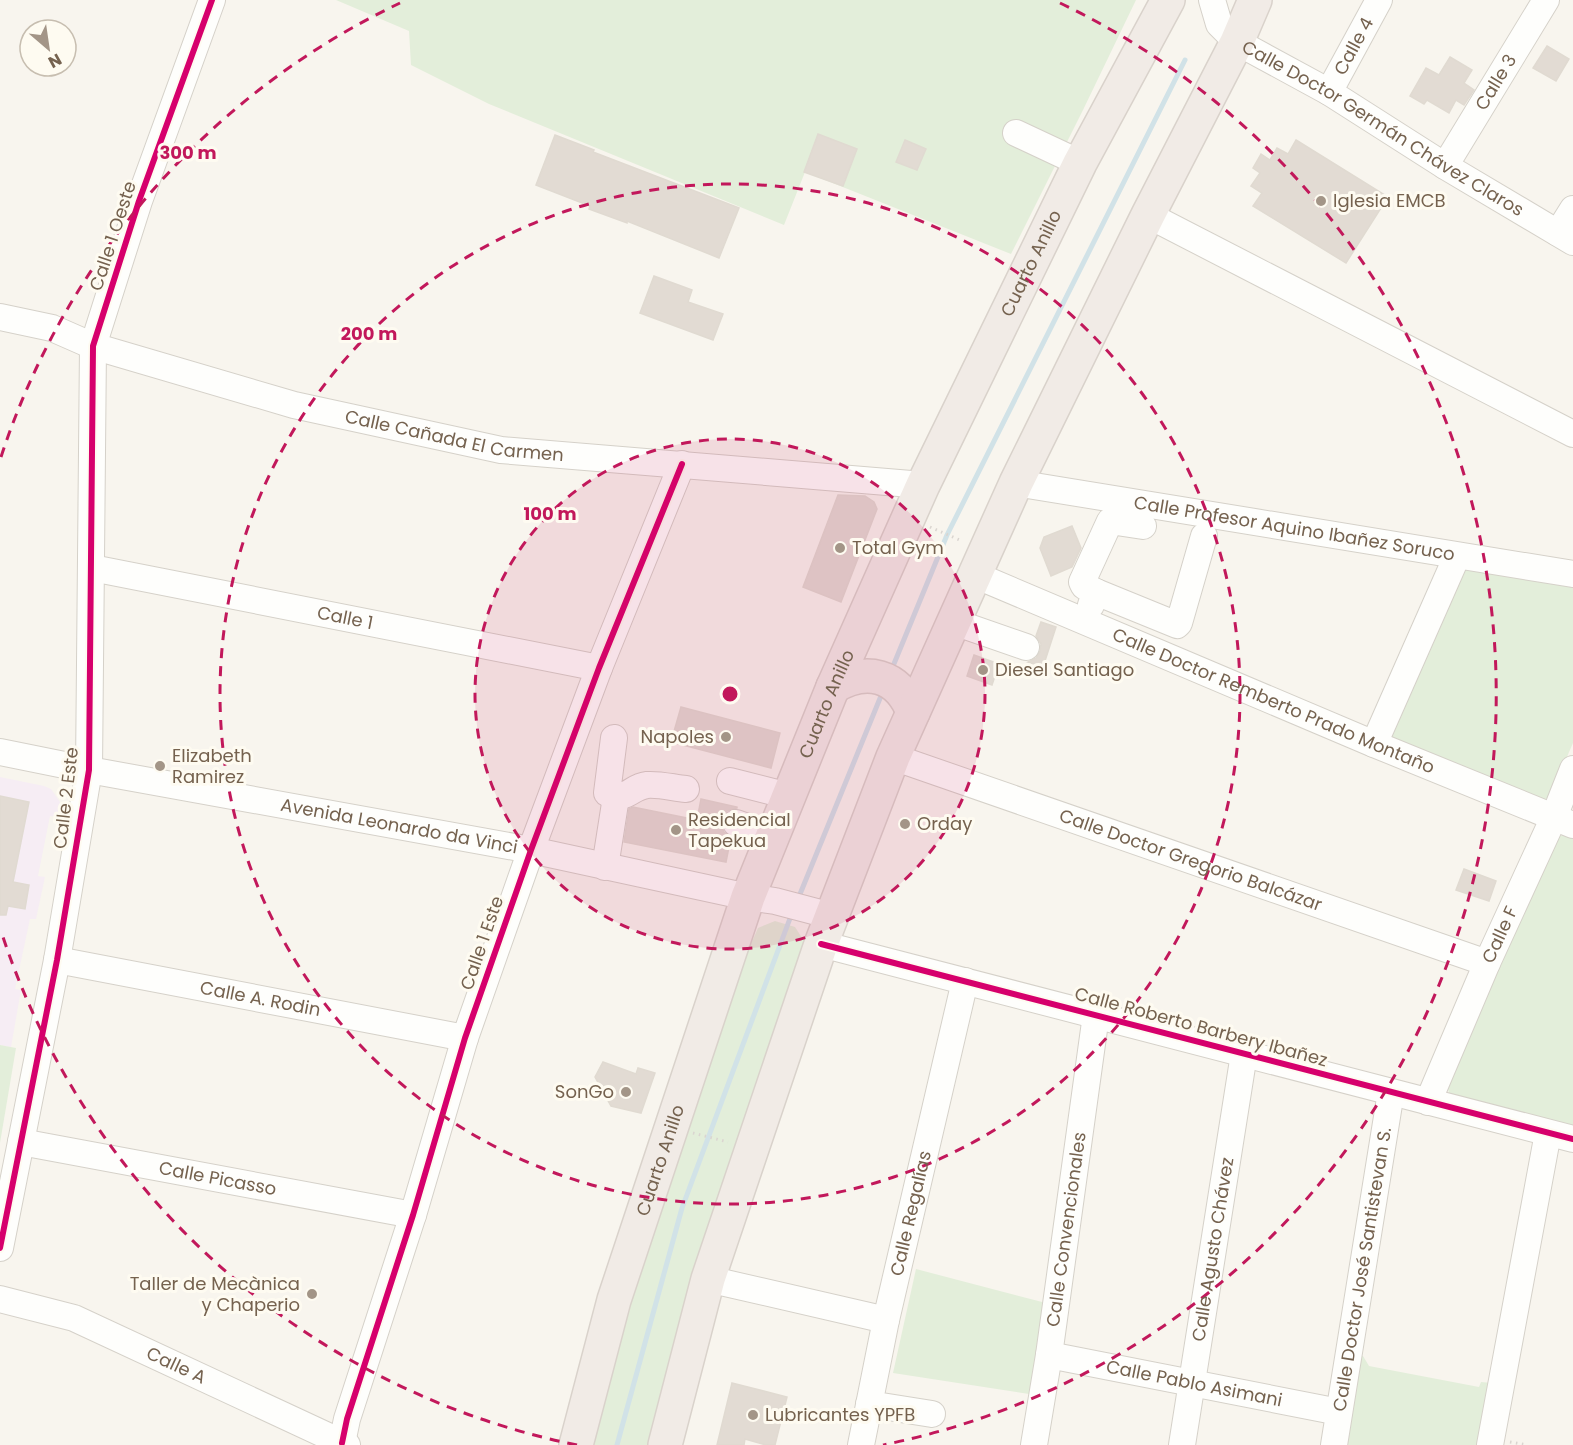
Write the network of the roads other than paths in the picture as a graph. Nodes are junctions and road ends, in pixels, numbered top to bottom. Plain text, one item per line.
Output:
1 (212, 0) edge
2 (1167, 0) edge
3 (1212, 0) edge
4 (1255, 0) edge
5 (1379, 0) edge
6 (1545, 0) edge
7 (1237, 42) junction
8 (1329, 92) junction
9 (1016, 133) dead end
10 (1451, 156) junction
11 (1080, 163) junction
12 (1148, 215) junction
13 (1568, 225) edge
14 (0, 317) edge
15 (93, 346) junction
16 (1573, 434) edge
17 (682, 464) junction
18 (1016, 483) junction
19 (923, 485) junction
20 (1135, 518) junction
21 (1204, 536) dead end
22 (1457, 556) junction
23 (92, 568) junction
24 (1573, 574) edge
25 (975, 575) junction
26 (1096, 592) junction
27 (1084, 621) junction
28 (954, 622) junction
29 (852, 645) junction
30 (1026, 647) dead end
31 (934, 667) junction
32 (599, 668) junction
33 (884, 675) junction
34 (833, 687) junction
35 (913, 712) junction
36 (615, 738) dead end
37 (1374, 744) junction
38 (0, 752) edge
39 (893, 757) junction
40 (1573, 769) edge
41 (89, 770) junction
42 (730, 781) dead end
43 (687, 789) dead end
44 (789, 796) junction
45 (616, 797) junction
46 (1563, 821) edge
47 (736, 824) dead end
48 (773, 836) junction
49 (531, 850) junction
50 (605, 867) junction
51 (762, 899) junction
52 (820, 923) junction
53 (57, 960) junction
54 (1487, 963) junction
55 (965, 981) junction
56 (1096, 1015) junction
57 (465, 1038) junction
58 (1244, 1054) junction
59 (1391, 1092) junction
60 (1428, 1101) junction
61 (1548, 1133) junction
62 (1573, 1139) edge
63 (21, 1142) junction
64 (413, 1215) junction
65 (0, 1248) edge
66 (708, 1279) junction
67 (0, 1299) edge
68 (886, 1320) junction
69 (1049, 1354) junction
70 (1192, 1383) junction
71 (869, 1404) junction
72 (1340, 1412) junction
73 (932, 1414) dead end
74 (344, 1444) edge
75 (576, 1445) edge
76 (665, 1445) edge
77 (861, 1445) edge
78 (1034, 1445) edge
79 (1182, 1445) edge
80 (1334, 1445) edge
81 (1490, 1445) edge

1 - 15 street, Calle 1 Oeste
2 - 11 highway, Cuarto Anillo
3 - 7 street, Calle Doctor Germán Chávez Claros
4 - 7 highway
5 - 8 street, Calle 4
6 - 10 street, Calle 3
7 - 8 street, Calle Doctor Germán Chávez Claros
7 - 12 highway
8 - 10 street, Calle Doctor Germán Chávez Claros
9 - 11 street
10 - 13 street, Calle Doctor Germán Chávez Claros
11 - 19 highway, Cuarto Anillo
12 - 16 street
12 - 18 highway
14 - 15 street, Calle Cañada El Carmen
15 - 17 street, Calle Cañada El Carmen
15 - 23 street, Calle 2 Este
17 - 19 street, Calle Cañada El Carmen
17 - 32 street, Calle 1 Este
18 - 20 street, Calle Profesor Aquino Ibañez Soruco
18 - 25 highway
19 - 29 highway, Cuarto Anillo
20 - 22 street, Calle Profesor Aquino Ibañez Soruco
20 - 26 street
21 - 26 street
22 - 24 street, Calle Profesor Aquino Ibañez Soruco
22 - 37 street
23 - 32 street, Calle 1
23 - 41 street, Calle 2 Este
25 - 27 street, Calle Doctor Remberto Prado Montaño
25 - 28 highway
26 - 27 street
27 - 37 street, Calle Doctor Remberto Prado Montaño
28 - 30 street
28 - 31 highway
29 - 33 highway
29 - 34 highway, Cuarto Anillo
31 - 33 highway
31 - 35 highway
32 - 49 street, Calle 1 Este
33 - 34 highway
33 - 35 highway
34 - 44 highway, Cuarto Anillo
35 - 39 highway
36 - 45 street
37 - 46 street, Calle Doctor Remberto Prado Montaño
38 - 41 street, Avenida Leonardo da Vinci
39 - 52 highway
39 - 54 street, Calle Doctor Gregorio Balcázar
40 - 46 street, Calle F
41 - 49 street, Avenida Leonardo da Vinci
41 - 53 street, Calle 2 Este
42 - 44 street
43 - 45 street
44 - 48 highway, Cuarto Anillo
45 - 50 street
46 - 54 street, Calle F
47 - 48 street
48 - 51 highway, Cuarto Anillo
49 - 50 street, Avenida Leonardo da Vinci
49 - 57 street, Calle 1 Este
50 - 51 street, Avenida Leonardo da Vinci
51 - 52 street, Avenida Leonardo da Vinci
51 - 75 highway, Cuarto Anillo
52 - 55 street, Calle Roberto Barbery Ibañez
52 - 66 highway
53 - 57 street, Calle A. Rodin
53 - 63 street, Calle 2 Este
54 - 60 street, Calle F
55 - 56 street, Calle Roberto Barbery Ibañez
55 - 68 street, Calle Regalías
56 - 58 street, Calle Roberto Barbery Ibañez
56 - 69 street, Calle Convencionales
57 - 64 street, Calle 1 Este
58 - 59 street, Calle Roberto Barbery Ibañez
58 - 70 street, Calle Agusto Chávez
59 - 60 street, Calle Roberto Barbery Ibañez
59 - 72 street, Calle Doctor José Santistevan S.
60 - 61 street, Calle Roberto Barbery Ibañez
61 - 62 street, Calle Roberto Barbery Ibañez
61 - 81 street
63 - 64 street, Calle Picasso
63 - 65 street, Calle 2 Este
64 - 74 street, Calle 1 Este
66 - 68 street
66 - 76 highway
67 - 74 street, Calle A
68 - 71 street, Calle Regalías
69 - 70 street, Calle Pablo Asimani
69 - 78 street, Calle Convencionales
70 - 72 street, Calle Pablo Asimani
70 - 79 street, Calle Agusto Chávez
71 - 73 street
71 - 77 street, Calle Regalías
72 - 80 street, Calle Doctor José Santistevan S.

